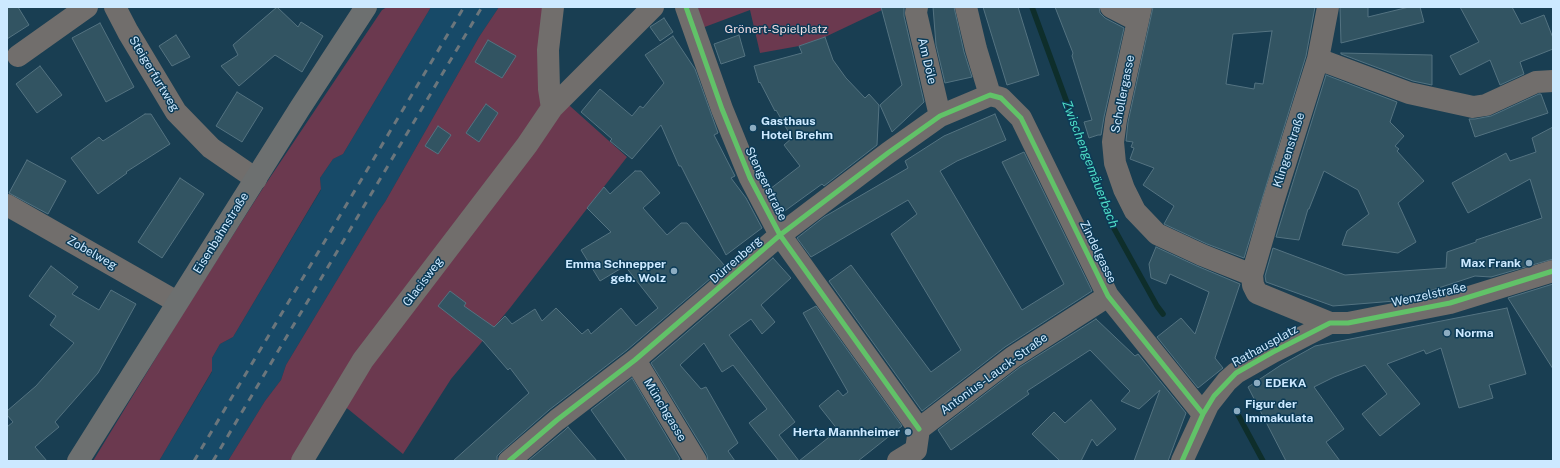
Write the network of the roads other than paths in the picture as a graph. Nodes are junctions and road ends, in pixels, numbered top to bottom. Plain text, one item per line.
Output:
1 (87, 7) edge
2 (115, 7) edge
3 (366, 7) edge
4 (553, 7) edge
5 (653, 7) edge
6 (686, 7) edge
7 (917, 7) edge
8 (966, 7) edge
9 (1111, 7) edge
10 (1328, 7) edge
11 (1139, 14) edge
12 (18, 56) dead end
13 (1318, 59) junction
14 (1553, 81) edge
15 (990, 96) junction
16 (552, 108) junction
17 (940, 116) junction
18 (256, 179) junction
19 (7, 205) edge
20 (780, 235) junction
21 (1553, 271) edge
22 (1255, 284) junction
23 (1108, 296) junction
24 (177, 302) junction
25 (1330, 323) junction
26 (635, 360) junction
27 (1203, 414) junction
28 (916, 450) edge
29 (78, 461) edge
30 (302, 461) edge
31 (509, 461) edge
32 (696, 461) edge
33 (1182, 461) edge

1 - 12 street
2 - 18 street, Steigerfurtweg
3 - 18 street, Eisenbahnstraße
4 - 16 street
5 - 16 street, Glacisweg
6 - 20 street, Stengerstraße
7 - 17 street, Am Döle
8 - 15 street
9 - 11 street
10 - 13 street, Klingenstraße
11 - 22 street, Schollergasse
13 - 14 street
13 - 22 street, Klingenstraße
15 - 17 street, Dürrenberg
15 - 23 street, Zindelgasse
16 - 30 street, Glacisweg
17 - 20 street, Dürrenberg
18 - 24 street, Eisenbahnstraße
19 - 24 street, Zobelweg
20 - 26 street, Dürrenberg
20 - 28 street, Stengerstraße
21 - 25 street, Wenzelstraße
22 - 25 street, Rathausplatz
23 - 27 street, Zindelgasse
23 - 28 street, Antonius-Lauck-Straße
24 - 29 street, Eisenbahnstraße
25 - 27 street, Rathausplatz
26 - 31 street, Dürrenberg
26 - 32 street, Münchgasse
27 - 33 street, Rathausplatz

